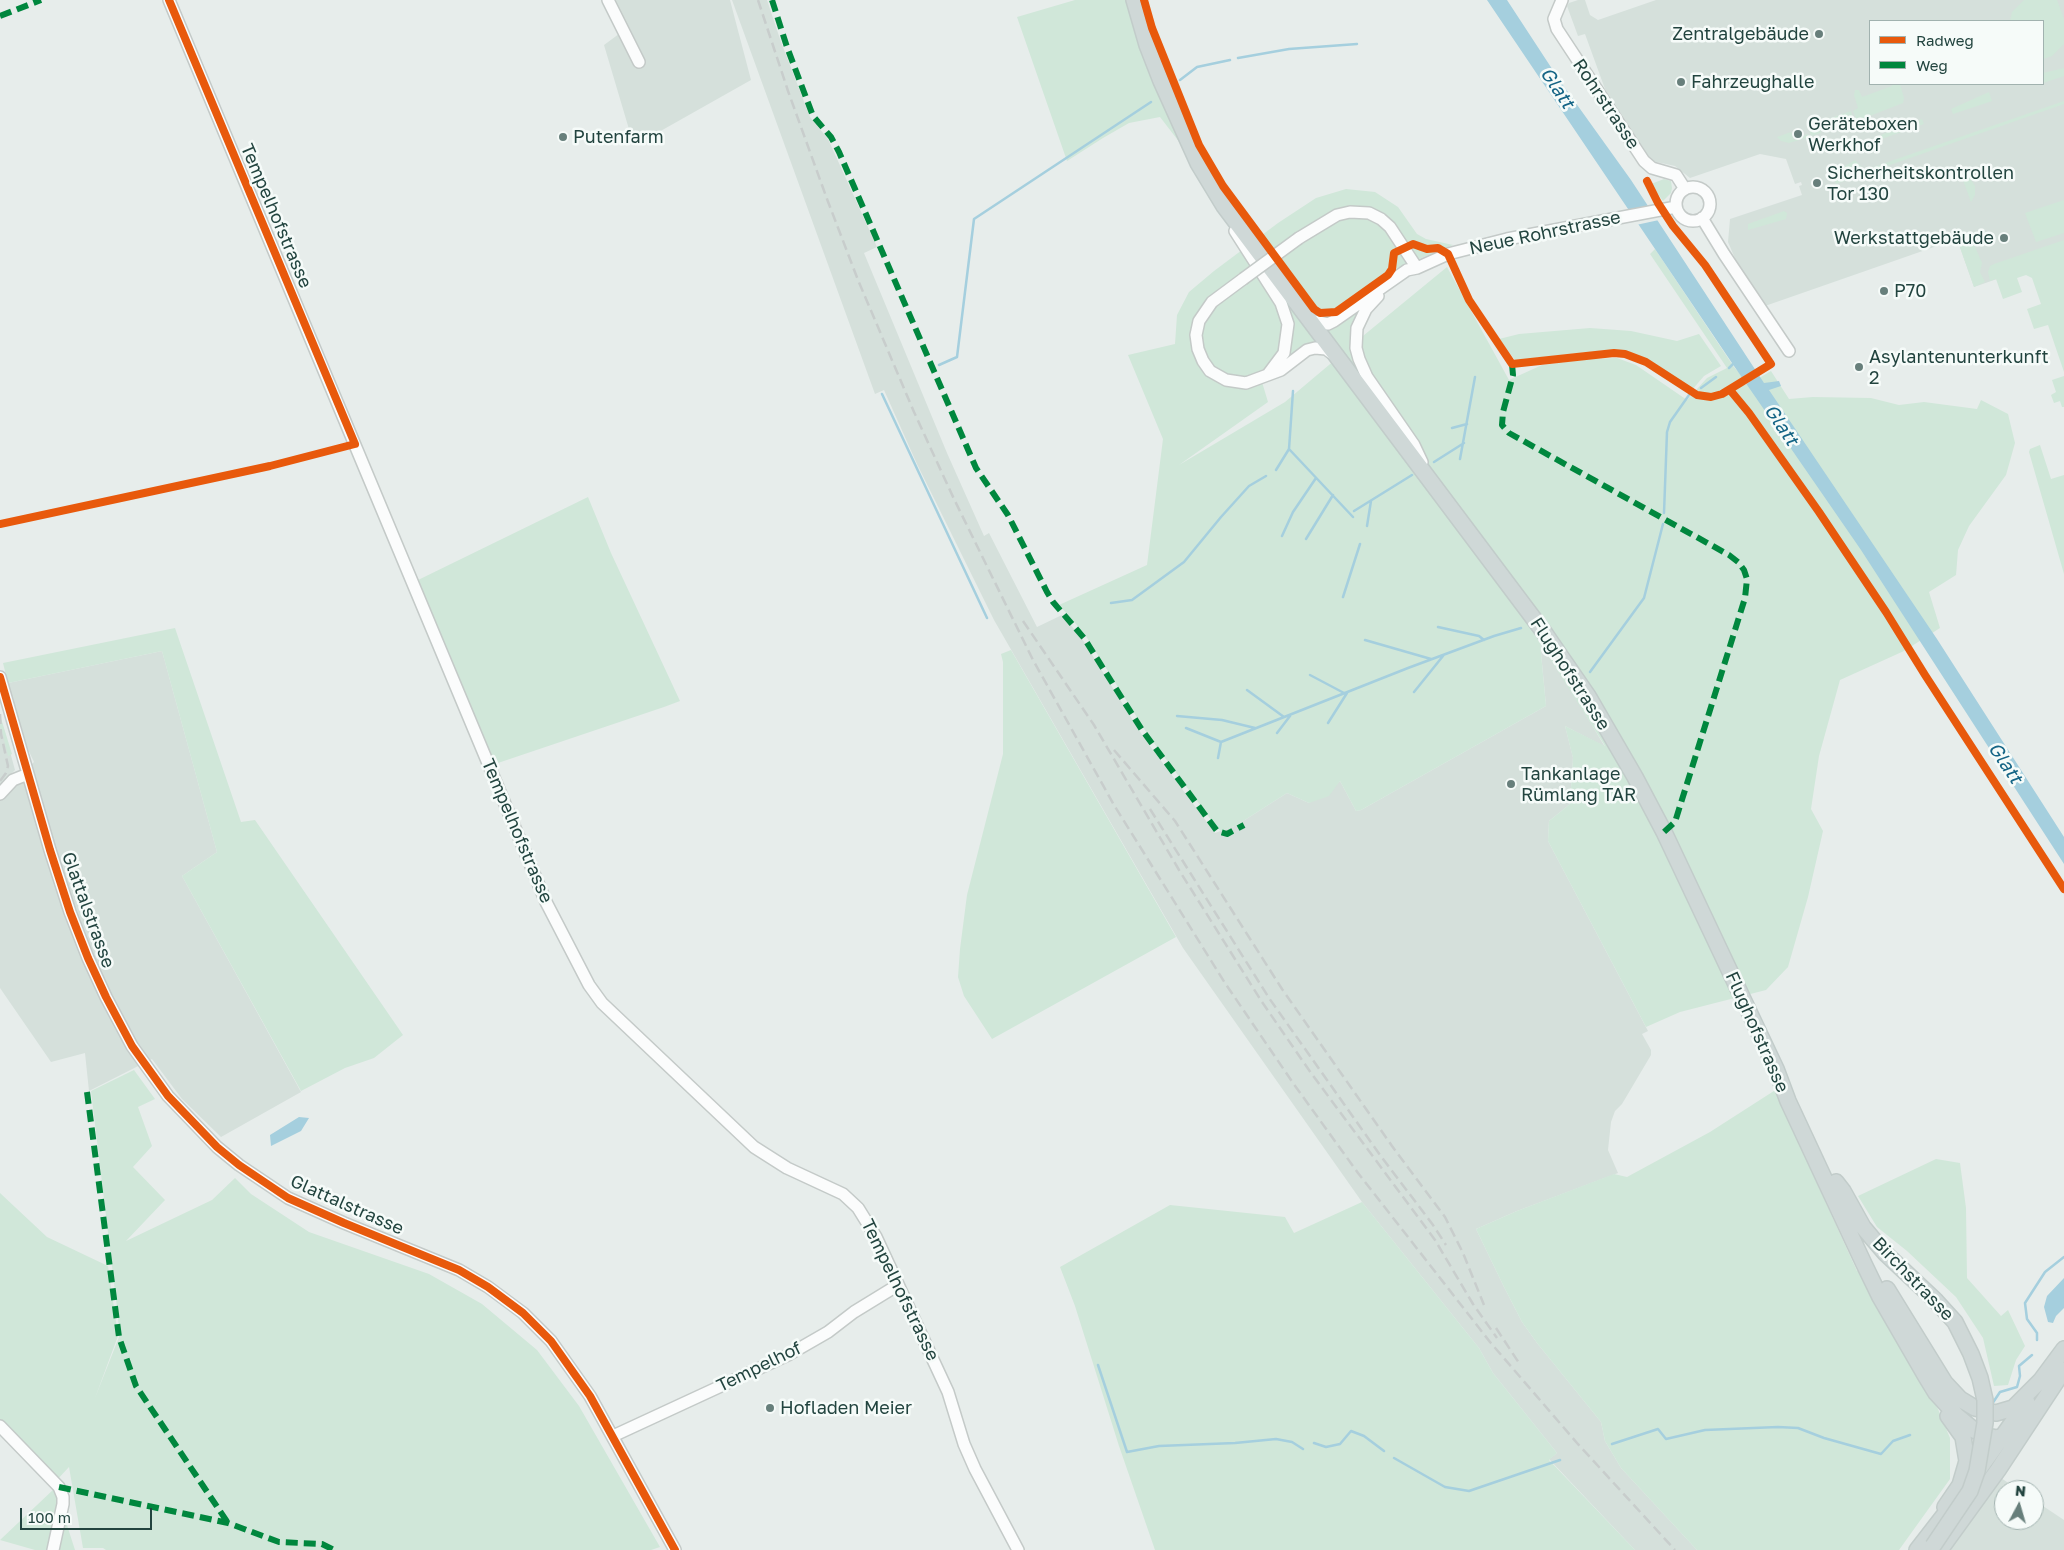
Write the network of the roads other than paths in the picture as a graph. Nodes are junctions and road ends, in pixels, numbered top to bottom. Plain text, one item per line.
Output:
1 (169, 0) edge
2 (608, 0) edge
3 (1134, 0) edge
4 (1562, 0) edge
5 (640, 62) dead end
6 (1684, 189) junction
7 (1224, 206) junction
8 (1671, 208) junction
9 (1702, 218) junction
10 (1417, 268) junction
11 (1309, 320) junction
12 (1789, 351) dead end
13 (1339, 360) junction
14 (1266, 376) junction
15 (1432, 484) junction
16 (0, 677) edge
17 (28, 774) junction
18 (0, 794) edge
19 (1776, 1068) junction
20 (1836, 1182) junction
21 (898, 1285) junction
22 (2064, 1349) edge
23 (2064, 1370) edge
24 (2041, 1380) junction
25 (1936, 1393) junction
26 (2030, 1421) junction
27 (0, 1426) edge
28 (613, 1436) junction
29 (2002, 1437) junction
30 (1932, 1546) edge
31 (53, 1550) edge
32 (675, 1550) edge
33 (1018, 1550) edge
34 (1917, 1550) edge

1 - 21 street, Tempelhofstrasse
2 - 5 street
3 - 7 main road, Flughofstrasse
4 - 6 street, Rohrstrasse
6 - 8 street
6 - 9 street
7 - 11 main road, Flughofstrasse
7 - 14 street
8 - 9 street
8 - 10 street, Neue Rohrstrasse
9 - 12 street
10 - 11 street, Neue Rohrstrasse
10 - 14 street, bridge
10 - 15 street, Neue Rohrstrasse
11 - 13 main road, Flughofstrasse
13 - 14 street
13 - 15 main road, Flughofstrasse
15 - 19 main road, Flughofstrasse
16 - 17 street, Glattalstrasse
17 - 18 street
17 - 28 street, Glattalstrasse
19 - 20 main road, Birchstrasse
19 - 25 main road, Flughofstrasse
20 - 24 main road, Birchstrasse
20 - 30 main road, Birchstrasse, bridge
21 - 28 street, Tempelhof
21 - 33 street, Tempelhofstrasse
22 - 24 main road, Birchstrasse
23 - 26 main road, Birchstrasse
24 - 29 main road, Birchstrasse
25 - 29 main road
25 - 30 main road, Birchstrasse
26 - 29 main road, Birchstrasse
26 - 30 main road, Birchstrasse
27 - 31 street
28 - 32 street, Glattalstrasse
29 - 30 main road, Birchstrasse
30 - 34 main road, Birchstrasse

